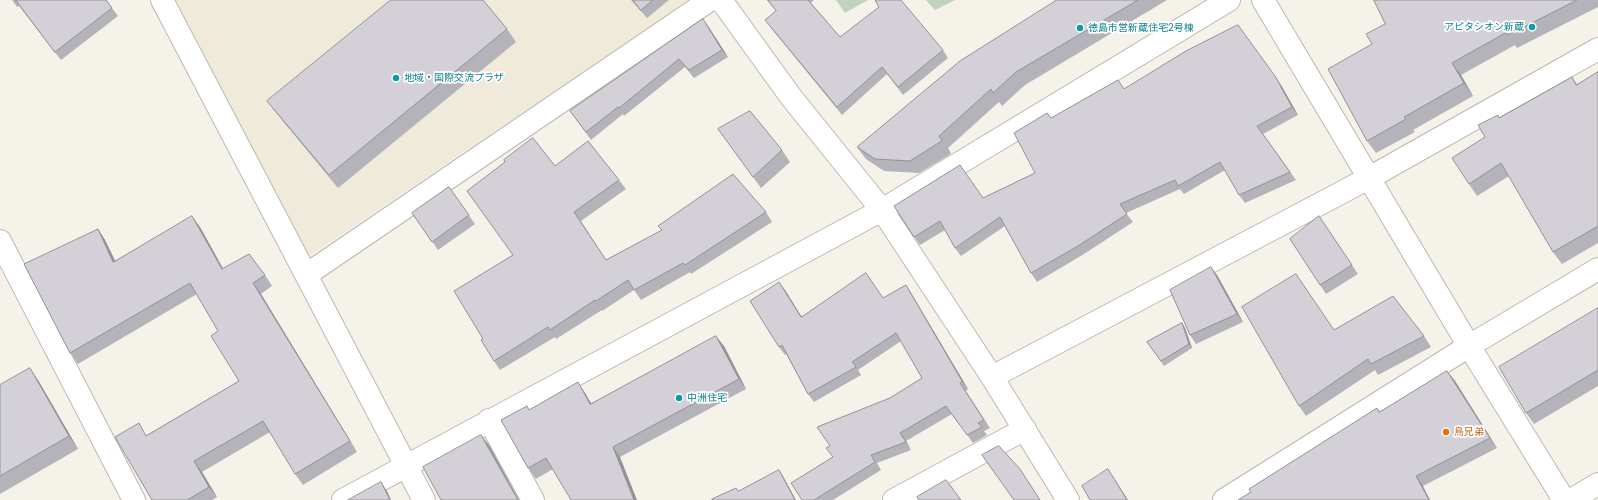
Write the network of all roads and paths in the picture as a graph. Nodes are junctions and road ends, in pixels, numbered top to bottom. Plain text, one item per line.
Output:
1 (162, 0) edge
2 (710, 0) edge
3 (721, 0) edge
4 (1230, 0) edge
5 (1263, 0) edge
6 (1598, 49) edge
7 (861, 147) edge
8 (843, 162) junction
9 (1370, 178) junction
10 (882, 210) junction
11 (0, 241) edge
12 (1598, 269) edge
13 (306, 275) junction
14 (1469, 346) junction
15 (992, 377) junction
16 (489, 420) junction
17 (1024, 429) junction
18 (406, 466) junction
19 (1598, 484) edge
20 (134, 500) edge
21 (343, 500) edge
22 (424, 500) edge
23 (533, 500) edge
24 (894, 500) edge
25 (1068, 500) edge
26 (1224, 500) edge
27 (1564, 500) edge
28 (1571, 500) edge

1 - 13 street
2 - 13 street
3 - 8 street
4 - 10 street
5 - 9 street
6 - 9 street
7 - 8 street
8 - 10 street
9 - 14 street
9 - 15 street
10 - 15 street
10 - 16 street
11 - 20 street
12 - 14 street
13 - 18 street
14 - 26 street
14 - 27 street
15 - 17 street
16 - 18 street
16 - 23 street
17 - 24 street
17 - 25 street
18 - 21 street
18 - 22 street
19 - 28 street

